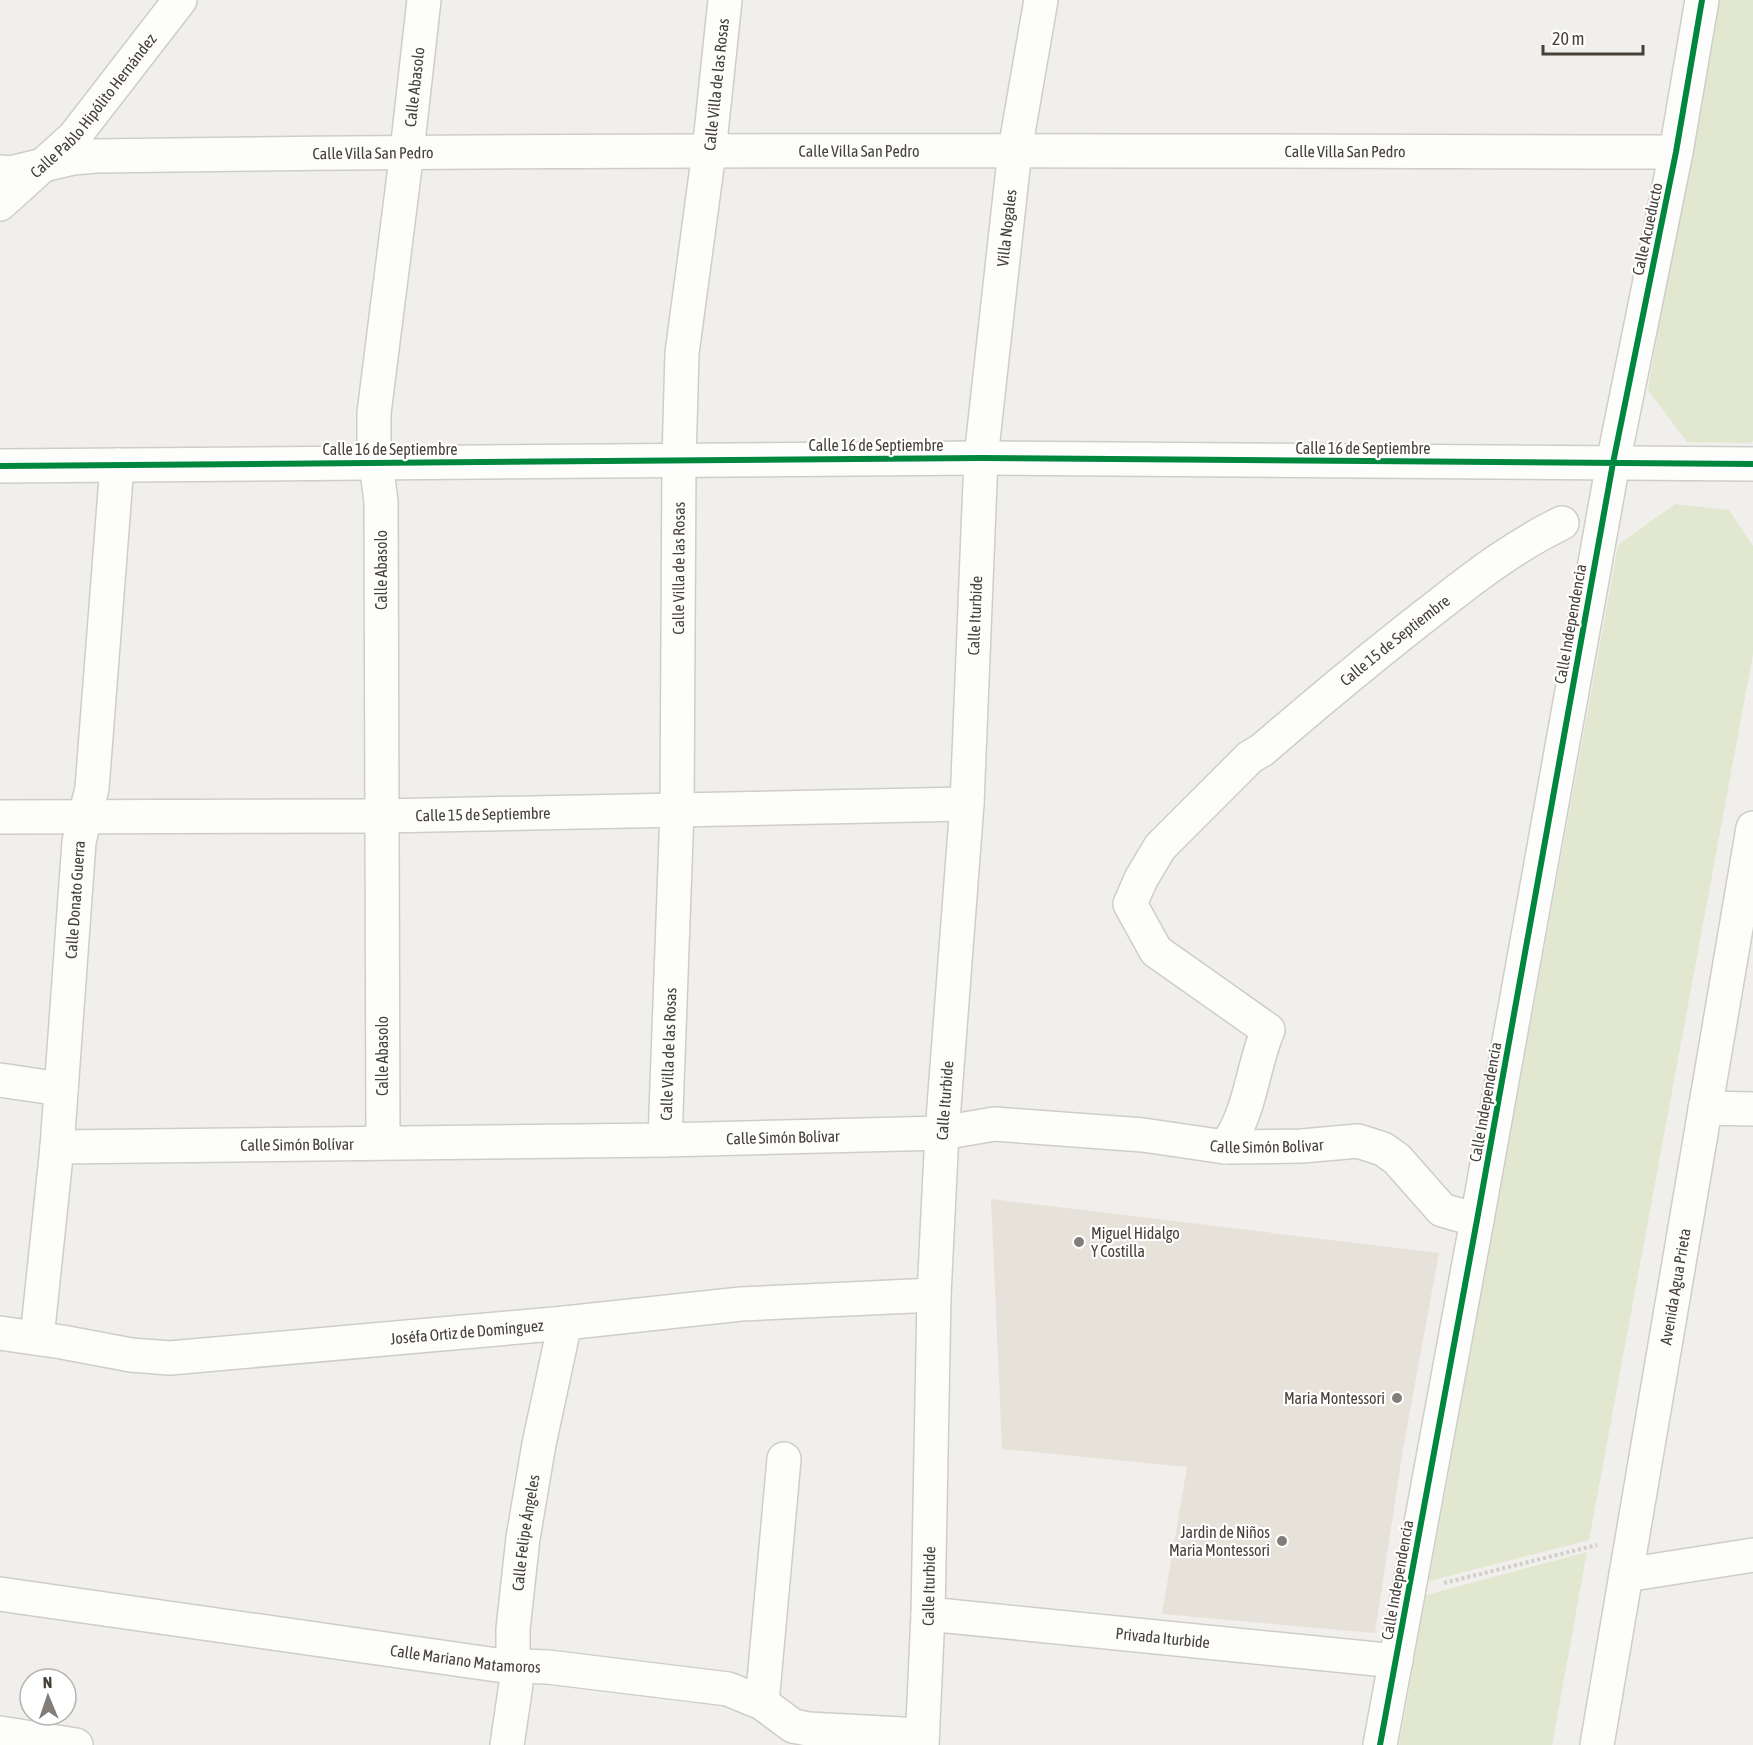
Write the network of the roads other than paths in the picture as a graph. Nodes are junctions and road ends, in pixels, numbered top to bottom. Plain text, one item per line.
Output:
1 (180, 0) edge
2 (424, 0) edge
3 (725, 0) edge
4 (1041, 0) edge
5 (1702, 0) edge
6 (1016, 150) junction
7 (407, 152) junction
8 (709, 152) junction
9 (1676, 152) junction
10 (43, 166) junction
11 (0, 172) edge
12 (0, 204) edge
13 (981, 458) junction
14 (679, 460) junction
15 (377, 463) junction
16 (1613, 463) junction
17 (1753, 464) edge
18 (117, 465) junction
19 (0, 466) edge
20 (1562, 523) dead end
21 (967, 804) junction
22 (677, 812) junction
23 (382, 816) junction
24 (0, 817) edge
25 (85, 818) junction
26 (1753, 828) edge
27 (0, 1080) edge
28 (61, 1089) junction
29 (1705, 1108) junction
30 (1753, 1109) edge
31 (942, 1133) junction
32 (665, 1140) junction
33 (383, 1143) junction
34 (57, 1147) junction
35 (1226, 1147) junction
36 (1477, 1220) junction
37 (934, 1295) junction
38 (565, 1323) junction
39 (0, 1333) edge
40 (37, 1338) junction
41 (784, 1459) dead end
42 (1753, 1555) edge
43 (1626, 1575) junction
44 (0, 1594) edge
45 (928, 1614) junction
46 (1396, 1661) junction
47 (515, 1665) junction
48 (762, 1703) junction
49 (0, 1733) edge
50 (922, 1740) edge
51 (76, 1745) edge
52 (507, 1745) edge
53 (1380, 1745) edge
54 (1597, 1745) edge

1 - 10 street, Calle Pablo Hipólito Hernández
2 - 7 street, Calle Abasolo
3 - 8 street, Calle Villa de las Rosas
4 - 6 street, Villa Nogales
5 - 9 street, Calle Acueducto
6 - 8 street, Calle Villa San Pedro
6 - 9 street, Calle Villa San Pedro
6 - 13 street, Villa Nogales
7 - 8 street, Calle Villa San Pedro
7 - 10 street, Calle Villa San Pedro
7 - 15 street, Calle Abasolo
8 - 14 street, Calle Villa de las Rosas
9 - 16 street, Calle Acueducto
10 - 11 street, Calle Villa San Pedro
10 - 12 street, Calle Pablo Hipólito Hernández
13 - 14 street, Calle 16 de Septiembre
13 - 16 street, Calle 16 de Septiembre
13 - 21 street, Calle Iturbide
14 - 15 street, Calle 16 de Septiembre
14 - 22 street, Calle Villa de las Rosas
15 - 18 street, Calle 16 de Septiembre
15 - 23 street, Calle Abasolo
16 - 17 street, Calle 16 de Septiembre
16 - 36 street, Calle Independencia
18 - 19 street, Calle 16 de Septiembre
18 - 25 street, Calle Donato Guerra
20 - 35 street, Calle 15 de Septiembre
21 - 22 street, Calle 15 de Septiembre
21 - 31 street, Calle Iturbide
22 - 23 street, Calle 15 de Septiembre
22 - 32 street, Calle Villa de las Rosas
23 - 25 street, Calle 15 de Septiembre
23 - 33 street, Calle Abasolo
24 - 25 street, Calle 15 de Septiembre
25 - 28 street, Calle Donato Guerra
26 - 29 street, Avenida Agua Prieta
27 - 28 street
28 - 34 street, Calle Donato Guerra
29 - 30 street
29 - 43 street, Avenida Agua Prieta
31 - 32 street, Calle Simón Bolívar
31 - 35 street, Calle Simón Bolívar
31 - 37 street, Calle Iturbide
32 - 33 street, Calle Simón Bolívar
33 - 34 street, Calle Simón Bolívar
34 - 40 street, Calle Donato Guerra
35 - 36 street, Calle Simón Bolívar
36 - 46 street, Calle Independencia
37 - 38 street, Joséfa Ortiz de Domínguez
37 - 45 street, Calle Iturbide
38 - 40 street, Joséfa Ortiz de Domínguez
38 - 47 street, Calle Felipe Ángeles
39 - 40 street, Joséfa Ortiz de Domínguez
41 - 48 street
42 - 43 street
43 - 54 street, Avenida Agua Prieta
44 - 47 street, Calle Mariano Matamoros
45 - 46 street, Privada Iturbide
45 - 50 street, Calle Iturbide
46 - 53 street, Calle Independencia
47 - 48 street, Calle Mariano Matamoros
47 - 52 street, Calle Felipe Ángeles
48 - 50 street, Calle Mariano Matamoros
49 - 51 street

